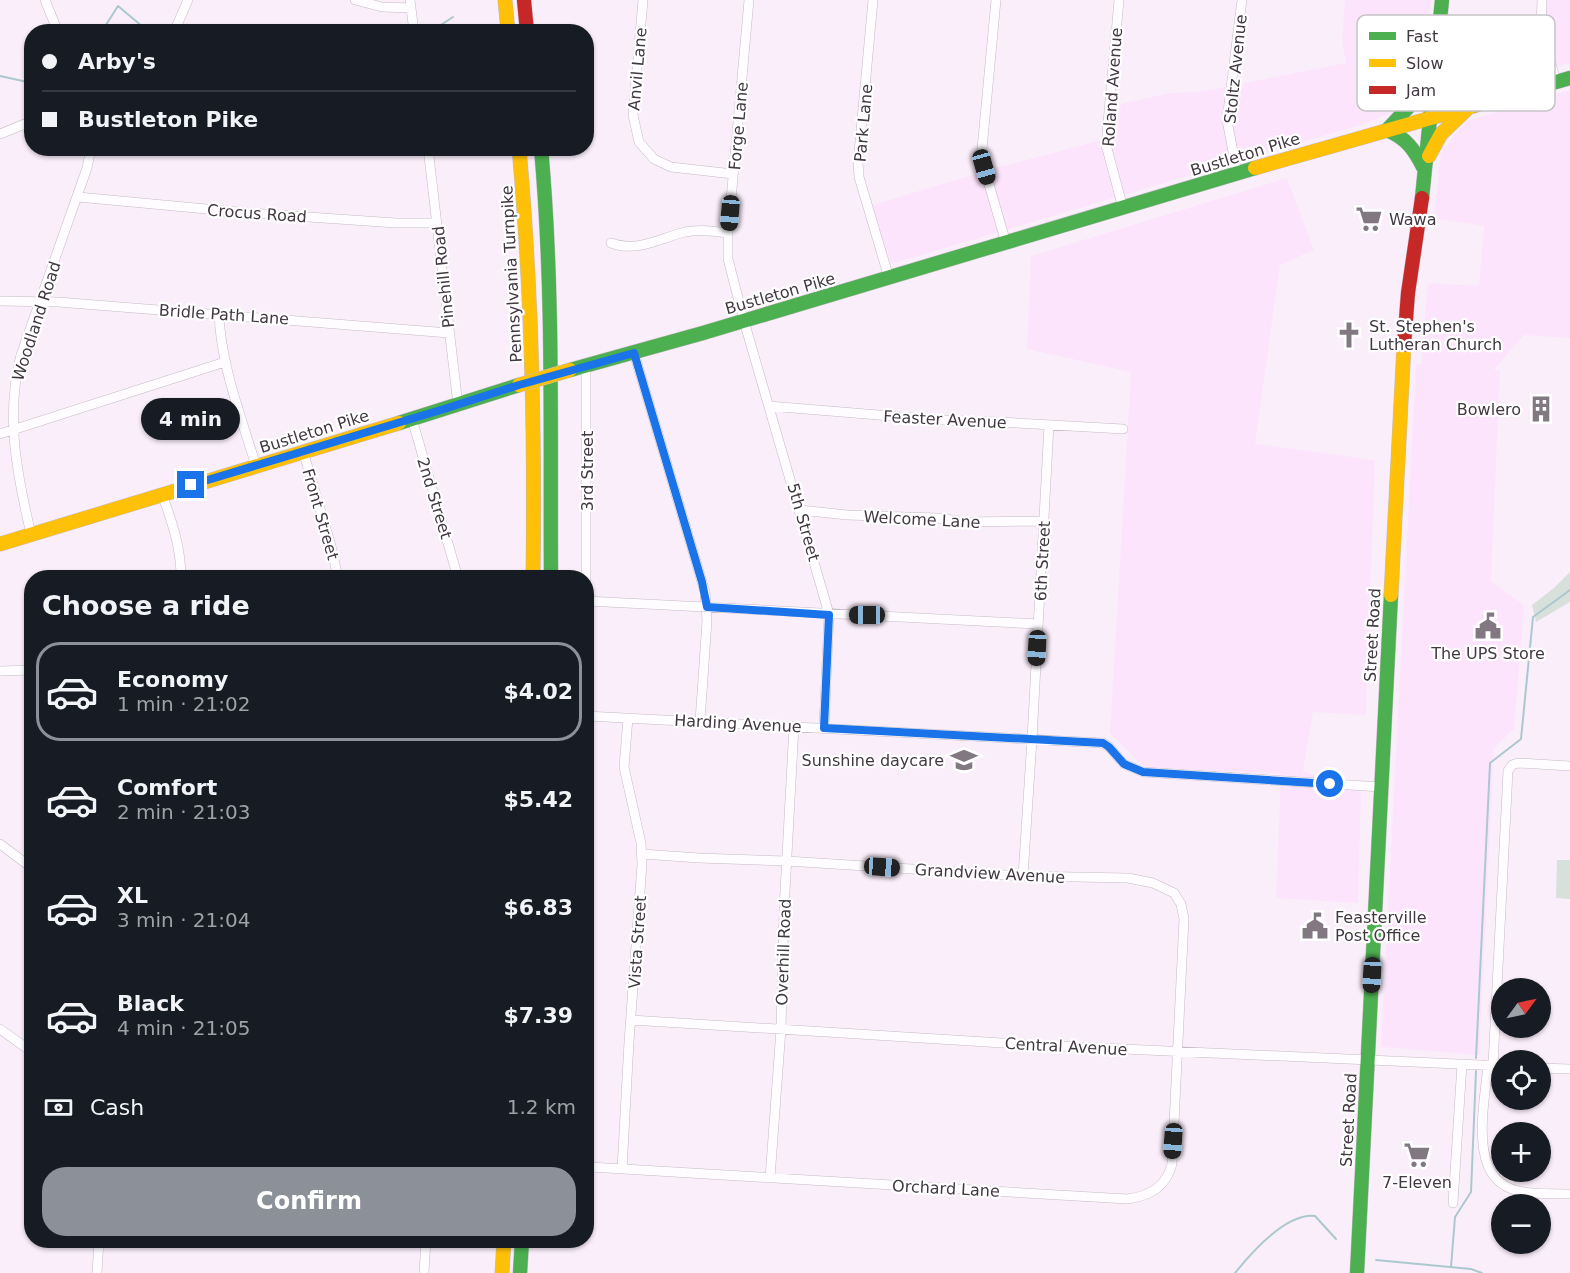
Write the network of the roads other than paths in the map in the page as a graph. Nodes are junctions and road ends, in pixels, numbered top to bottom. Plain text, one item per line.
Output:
1 (45, 0) edge
2 (188, 0) edge
3 (355, 0) edge
4 (505, 0) edge
5 (524, 0) edge
6 (643, 0) edge
7 (749, 0) edge
8 (873, 0) edge
9 (996, 0) edge
10 (1119, 0) edge
11 (1242, 0) edge
12 (1442, 0) edge
13 (1542, 0) edge
14 (411, 4) edge
15 (1440, 15) edge
16 (1541, 15) edge
17 (55, 24) edge
18 (178, 24) edge
19 (413, 24) edge
20 (507, 24) edge
21 (526, 24) edge
22 (1555, 78) edge
23 (1570, 78) edge
24 (1556, 82) joint
25 (1405, 111) edge
26 (1431, 111) edge
27 (1450, 111) edge
28 (1464, 111) edge
29 (1430, 117) junction
30 (24, 124) edge
31 (1387, 130) junction
32 (0, 134) edge
33 (89, 156) edge
34 (429, 156) edge
35 (520, 156) edge
36 (542, 156) edge
37 (1424, 170) junction
38 (1237, 173) junction
39 (733, 174) junction
40 (78, 197) junction
41 (1123, 208) junction
42 (437, 223) junction
43 (728, 233) junction
44 (611, 243) dead end
45 (1006, 243) junction
46 (889, 278) junction
47 (0, 301) edge
48 (42, 301) junction
49 (219, 314) junction
50 (744, 321) junction
51 (449, 333) junction
52 (634, 353) junction
53 (225, 362) junction
54 (586, 365) junction
55 (458, 405) junction
56 (769, 406) junction
57 (412, 419) junction
58 (1049, 425) junction
59 (1123, 429) dead end
60 (13, 430) junction
61 (0, 434) edge
62 (303, 451) junction
63 (256, 466) junction
64 (162, 494) junction
65 (800, 510) junction
66 (1044, 521) junction
67 (32, 534) junction
68 (0, 544) edge
69 (181, 570) edge
70 (336, 570) edge
71 (456, 570) edge
72 (533, 570) edge
73 (551, 570) edge
74 (586, 570) edge
75 (594, 601) edge
76 (707, 607) junction
77 (829, 615) junction
78 (1038, 624) junction
79 (24, 670) edge
80 (0, 671) edge
81 (594, 716) edge
82 (628, 718) junction
83 (700, 721) junction
84 (794, 726) junction
85 (824, 728) junction
86 (1032, 739) junction
87 (1570, 766) edge
88 (1381, 787) junction
89 (0, 844) edge
90 (642, 854) junction
91 (787, 861) junction
92 (24, 862) edge
93 (1023, 876) junction
94 (631, 1020) junction
95 (0, 1029) edge
96 (780, 1029) junction
97 (24, 1046) edge
98 (1495, 1050) edge
99 (1178, 1051) junction
100 (1367, 1060) junction
101 (1462, 1064) junction
102 (1491, 1065) edge
103 (1551, 1068) edge
104 (1570, 1069) edge
105 (1491, 1088) edge
106 (594, 1167) edge
107 (622, 1168) junction
108 (770, 1178) junction
109 (1570, 1194) edge
110 (1453, 1203) dead end
111 (99, 1248) edge
112 (426, 1248) edge
113 (504, 1248) edge
114 (522, 1248) edge
115 (97, 1273) edge
116 (424, 1273) edge
117 (502, 1273) edge
118 (520, 1273) edge
119 (1357, 1273) edge

1 - 17 street
2 - 18 street
3 - 14 street
4 - 20 main road
5 - 21 main road
6 - 39 street, Anvil Lane
7 - 39 street, Forge Lane
8 - 46 street, Park Lane
9 - 45 street
10 - 41 street, Roland Avenue
11 - 38 street, Stoltz Avenue
12 - 15 main road, Street Road
13 - 16 street
14 - 19 street
22 - 24 street
23 - 24 main road, Bustleton Pike
25 - 31 main road
26 - 29 main road, Street Road
27 - 29 main road, Bustleton Pike
28 - 37 main road
29 - 31 main road, Bustleton Pike
29 - 37 main road, Street Road
30 - 32 street
31 - 37 main road
31 - 38 main road, Bustleton Pike
33 - 40 street, Woodland Road
34 - 42 street, Pinehill Road
35 - 72 main road, Pennsylvania Turnpike
36 - 73 main road
37 - 88 main road, Street Road
38 - 41 main road, Bustleton Pike
39 - 43 street, Forge Lane
40 - 42 street, Crocus Road
40 - 48 street, Woodland Road
41 - 45 main road, Bustleton Pike
42 - 51 street, Pinehill Road
43 - 44 street
43 - 50 street, Forge Lane
45 - 46 main road, Bustleton Pike
46 - 50 main road, Bustleton Pike
47 - 48 street, Bridle Path Lane
48 - 49 street, Bridle Path Lane
48 - 60 street, Woodland Road
49 - 51 street, Bridle Path Lane
49 - 53 street
50 - 52 main road, Bustleton Pike
50 - 56 street, 5th Street
51 - 55 street, Pinehill Road
52 - 54 main road, Bustleton Pike
52 - 76 street
53 - 60 street
53 - 63 street
54 - 55 main road, Bustleton Pike, bridge
54 - 74 street, 3rd Street
55 - 57 main road, Bustleton Pike
56 - 58 street, Feaster Avenue
56 - 65 street, 5th Street
57 - 62 main road, Bustleton Pike
57 - 71 street, 2nd Street
58 - 59 street, Feaster Avenue
58 - 66 street, 6th Street
60 - 61 street
60 - 67 street, Woodland Road
62 - 63 main road, Bustleton Pike
62 - 70 street, Front Street
63 - 64 main road, Bustleton Pike
64 - 67 main road, Bustleton Pike
64 - 69 street
65 - 66 street, Welcome Lane
65 - 77 street, 5th Street
66 - 78 street, 6th Street
67 - 68 main road, Bustleton Pike
75 - 76 street
76 - 77 street
76 - 83 street
77 - 78 street
77 - 85 street, 5th Street
78 - 86 street, 6th Street
79 - 80 street
81 - 82 street, Harding Avenue
82 - 83 street, Harding Avenue
82 - 90 street, Vista Street
83 - 84 street, Harding Avenue
84 - 85 street, Harding Avenue
84 - 91 street, Overhill Road
85 - 86 street, Harding Avenue
86 - 88 street, Harding Avenue
86 - 93 street, 6th Street
87 - 98 street
88 - 100 main road, Street Road
89 - 92 street
90 - 91 street, Grandview Avenue
90 - 94 street, Vista Street
91 - 93 street, Grandview Avenue
91 - 96 street, Overhill Road
93 - 99 street, Grandview Avenue
94 - 96 street, Central Avenue
94 - 107 street, Vista Street
95 - 97 street
96 - 99 street, Central Avenue
96 - 108 street, Overhill Road
99 - 100 street, Central Avenue
99 - 108 street, Orchard Lane
100 - 101 street, Central Avenue
100 - 119 main road, Street Road
101 - 102 street, Central Avenue
101 - 110 street
103 - 104 street
105 - 109 street
106 - 107 street, Orchard Lane
107 - 108 street, Orchard Lane
111 - 115 street
112 - 116 street
113 - 117 main road
114 - 118 main road

